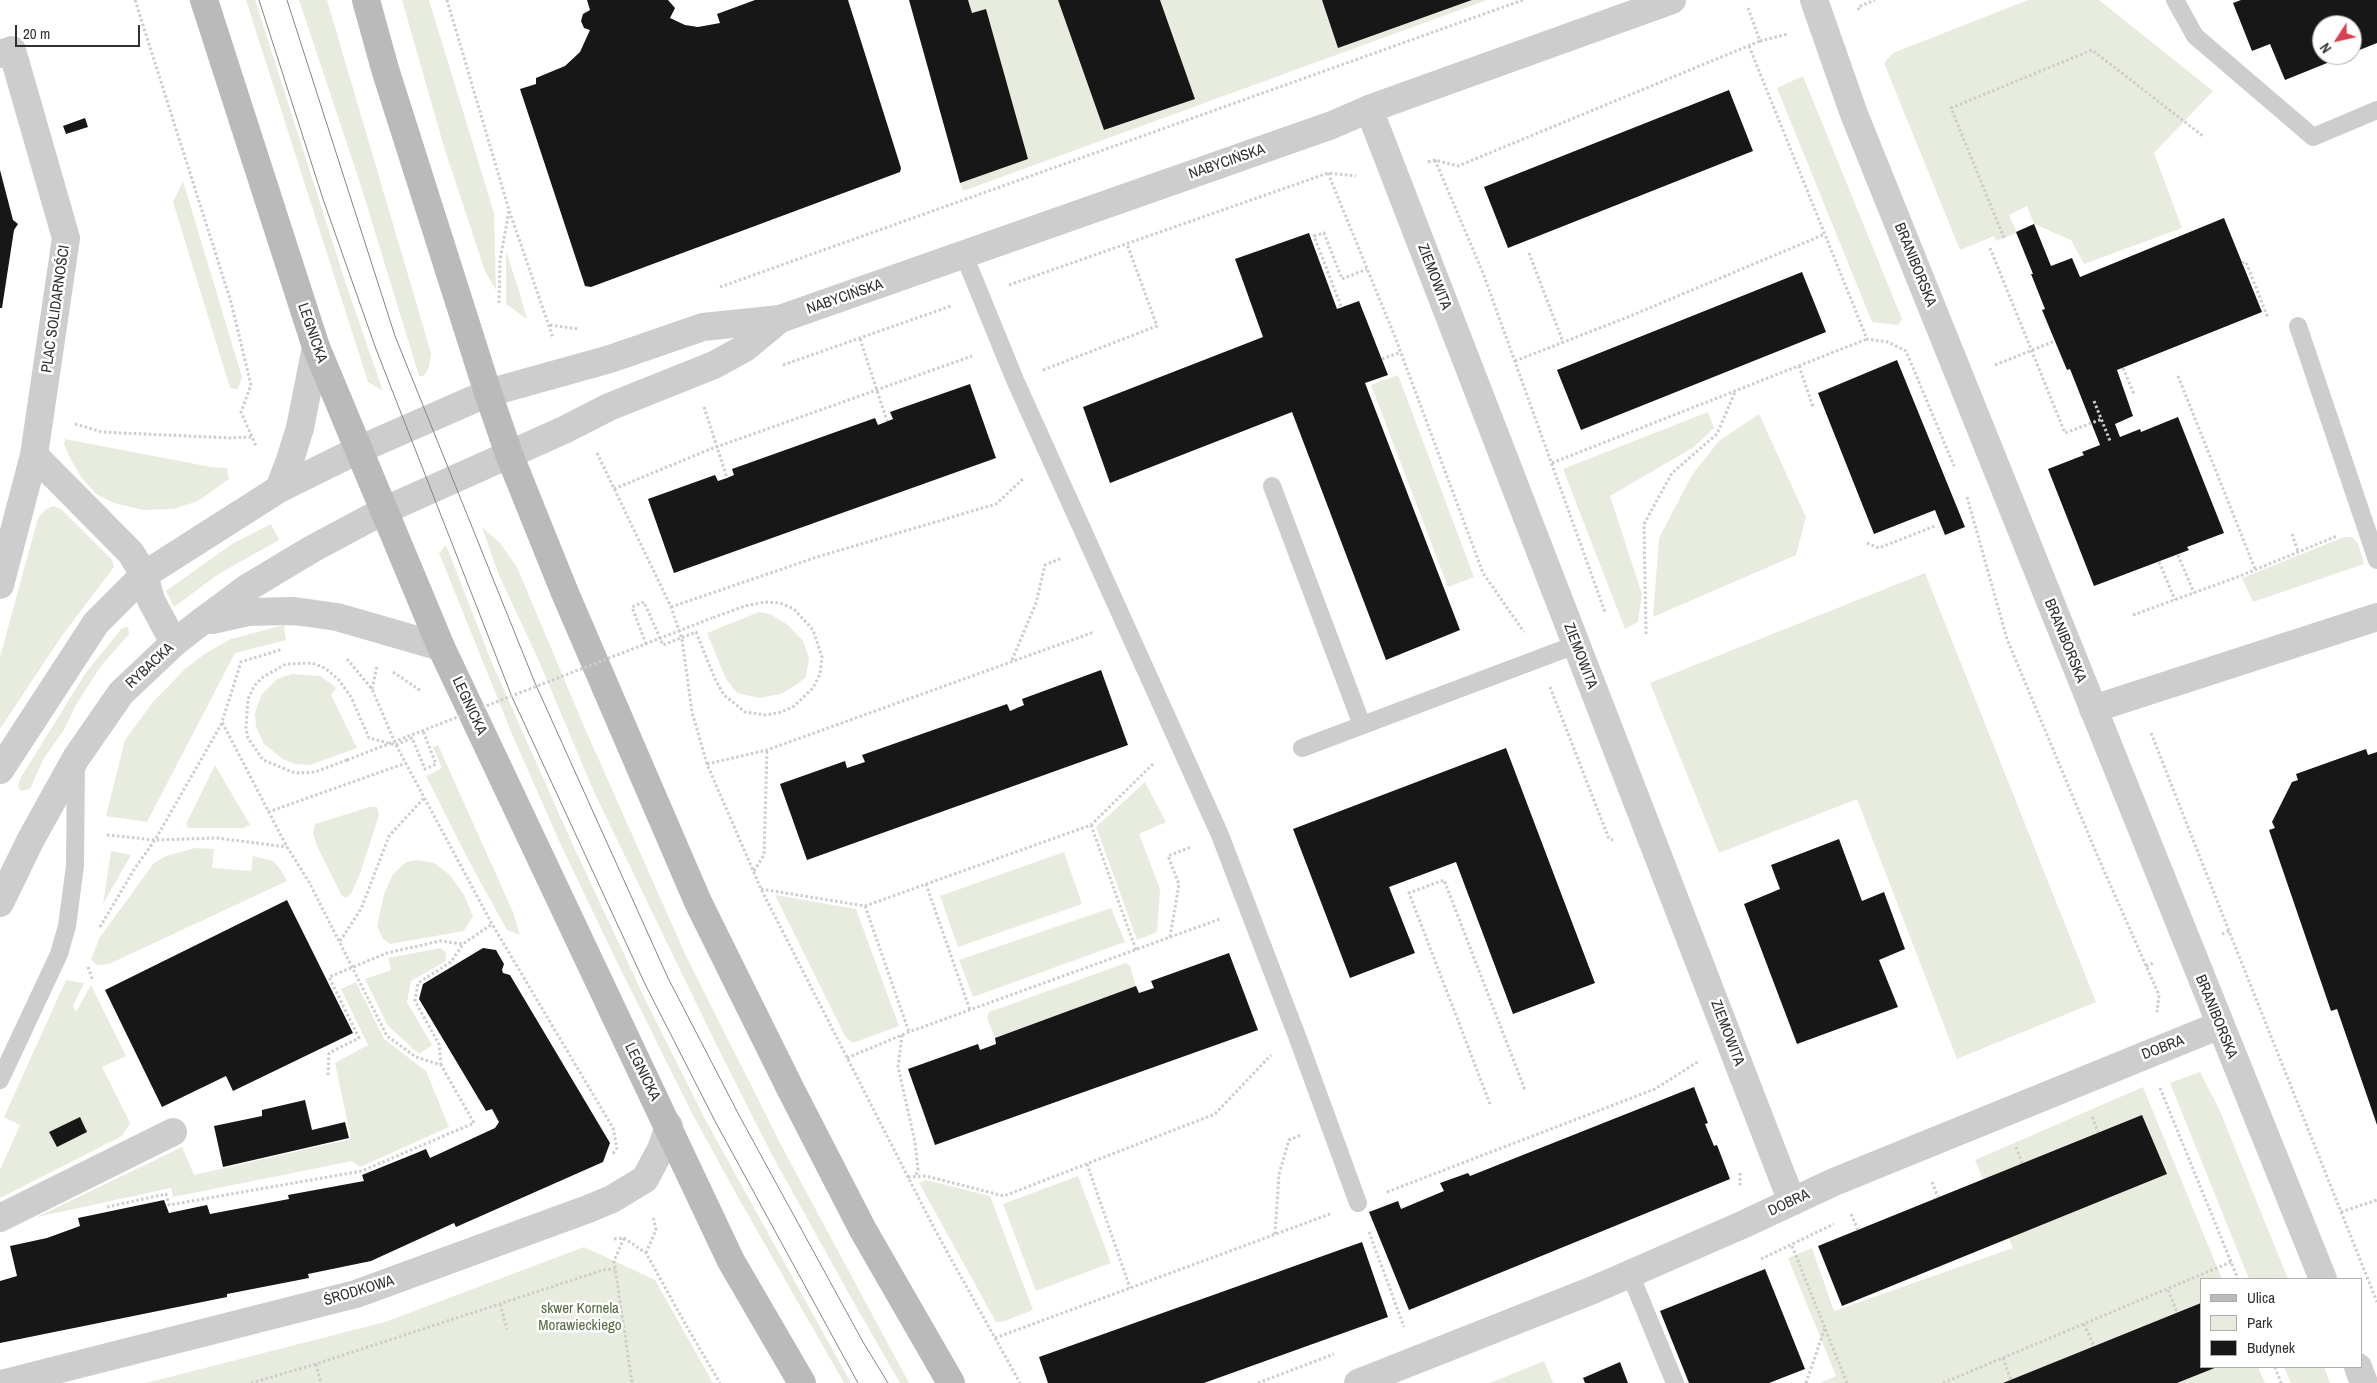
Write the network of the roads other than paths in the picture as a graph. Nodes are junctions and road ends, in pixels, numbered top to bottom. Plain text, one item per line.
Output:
1 (204, 0) edge
2 (366, 0) edge
3 (1672, 0) edge
4 (1814, 0) edge
5 (2175, 0) edge
6 (6, 52) edge
7 (1369, 109) junction
8 (2377, 110) edge
9 (964, 255) junction
10 (780, 320) junction
11 (2298, 326) dead end
12 (316, 347) junction
13 (488, 393) junction
14 (358, 450) junction
15 (509, 454) junction
16 (34, 455) junction
17 (1272, 486) dead end
18 (279, 489) junction
19 (383, 511) junction
20 (2377, 560) edge
21 (144, 575) junction
22 (0, 585) edge
23 (2377, 617) edge
24 (201, 622) junction
25 (174, 643) junction
26 (1576, 644) junction
27 (441, 647) junction
28 (2093, 709) junction
29 (1362, 725) junction
30 (1302, 748) dead end
31 (76, 758) junction
32 (0, 770) edge
33 (0, 903) edge
34 (2220, 1025) junction
35 (0, 1080) edge
36 (669, 1126) junction
37 (173, 1132) dead end
38 (1792, 1202) junction
39 (1358, 1203) road end
40 (0, 1218) edge
41 (1630, 1274) junction
42 (2323, 1278) edge
43 (2358, 1368) edge
44 (5, 1383) edge
45 (802, 1383) edge
46 (951, 1383) edge
47 (1358, 1383) edge
48 (1674, 1383) edge
49 (2364, 1383) edge

1 - 12 main road, LEGNICKA
2 - 13 main road
3 - 7 street, NABYCIŃSKA
4 - 28 street, BRANIBORSKA
5 - 8 lane
6 - 16 street, PLAC SOLIDARNOŚCI
7 - 9 street, NABYCIŃSKA
7 - 26 street, ZIEMOWITA
9 - 10 street, NABYCIŃSKA
9 - 39 lane
10 - 13 street, NABYCIŃSKA
10 - 15 street, NABYCIŃSKA
11 - 20 lane
12 - 14 main road, LEGNICKA
12 - 18 street
13 - 14 street, NABYCIŃSKA
13 - 15 main road
14 - 18 street
14 - 19 main road, LEGNICKA
15 - 19 street, NABYCIŃSKA
15 - 46 main road
16 - 21 street
16 - 22 street, PLAC SOLIDARNOŚCI
17 - 29 lane
18 - 21 street
19 - 24 street, RYBACKA
19 - 27 main road, LEGNICKA
21 - 25 street
21 - 32 street
23 - 28 street
24 - 25 street, RYBACKA
24 - 27 street
25 - 31 street, RYBACKA
26 - 29 lane
26 - 38 street, ZIEMOWITA
27 - 36 main road, LEGNICKA
28 - 34 street, BRANIBORSKA
29 - 30 lane
31 - 33 street, RYBACKA
31 - 35 lane
34 - 38 street, DOBRA
34 - 42 street, BRANIBORSKA
36 - 44 street, ŚRODKOWA
36 - 45 main road, LEGNICKA
37 - 40 street
38 - 41 street, DOBRA
41 - 47 street, DOBRA
41 - 48 lane
43 - 49 street

